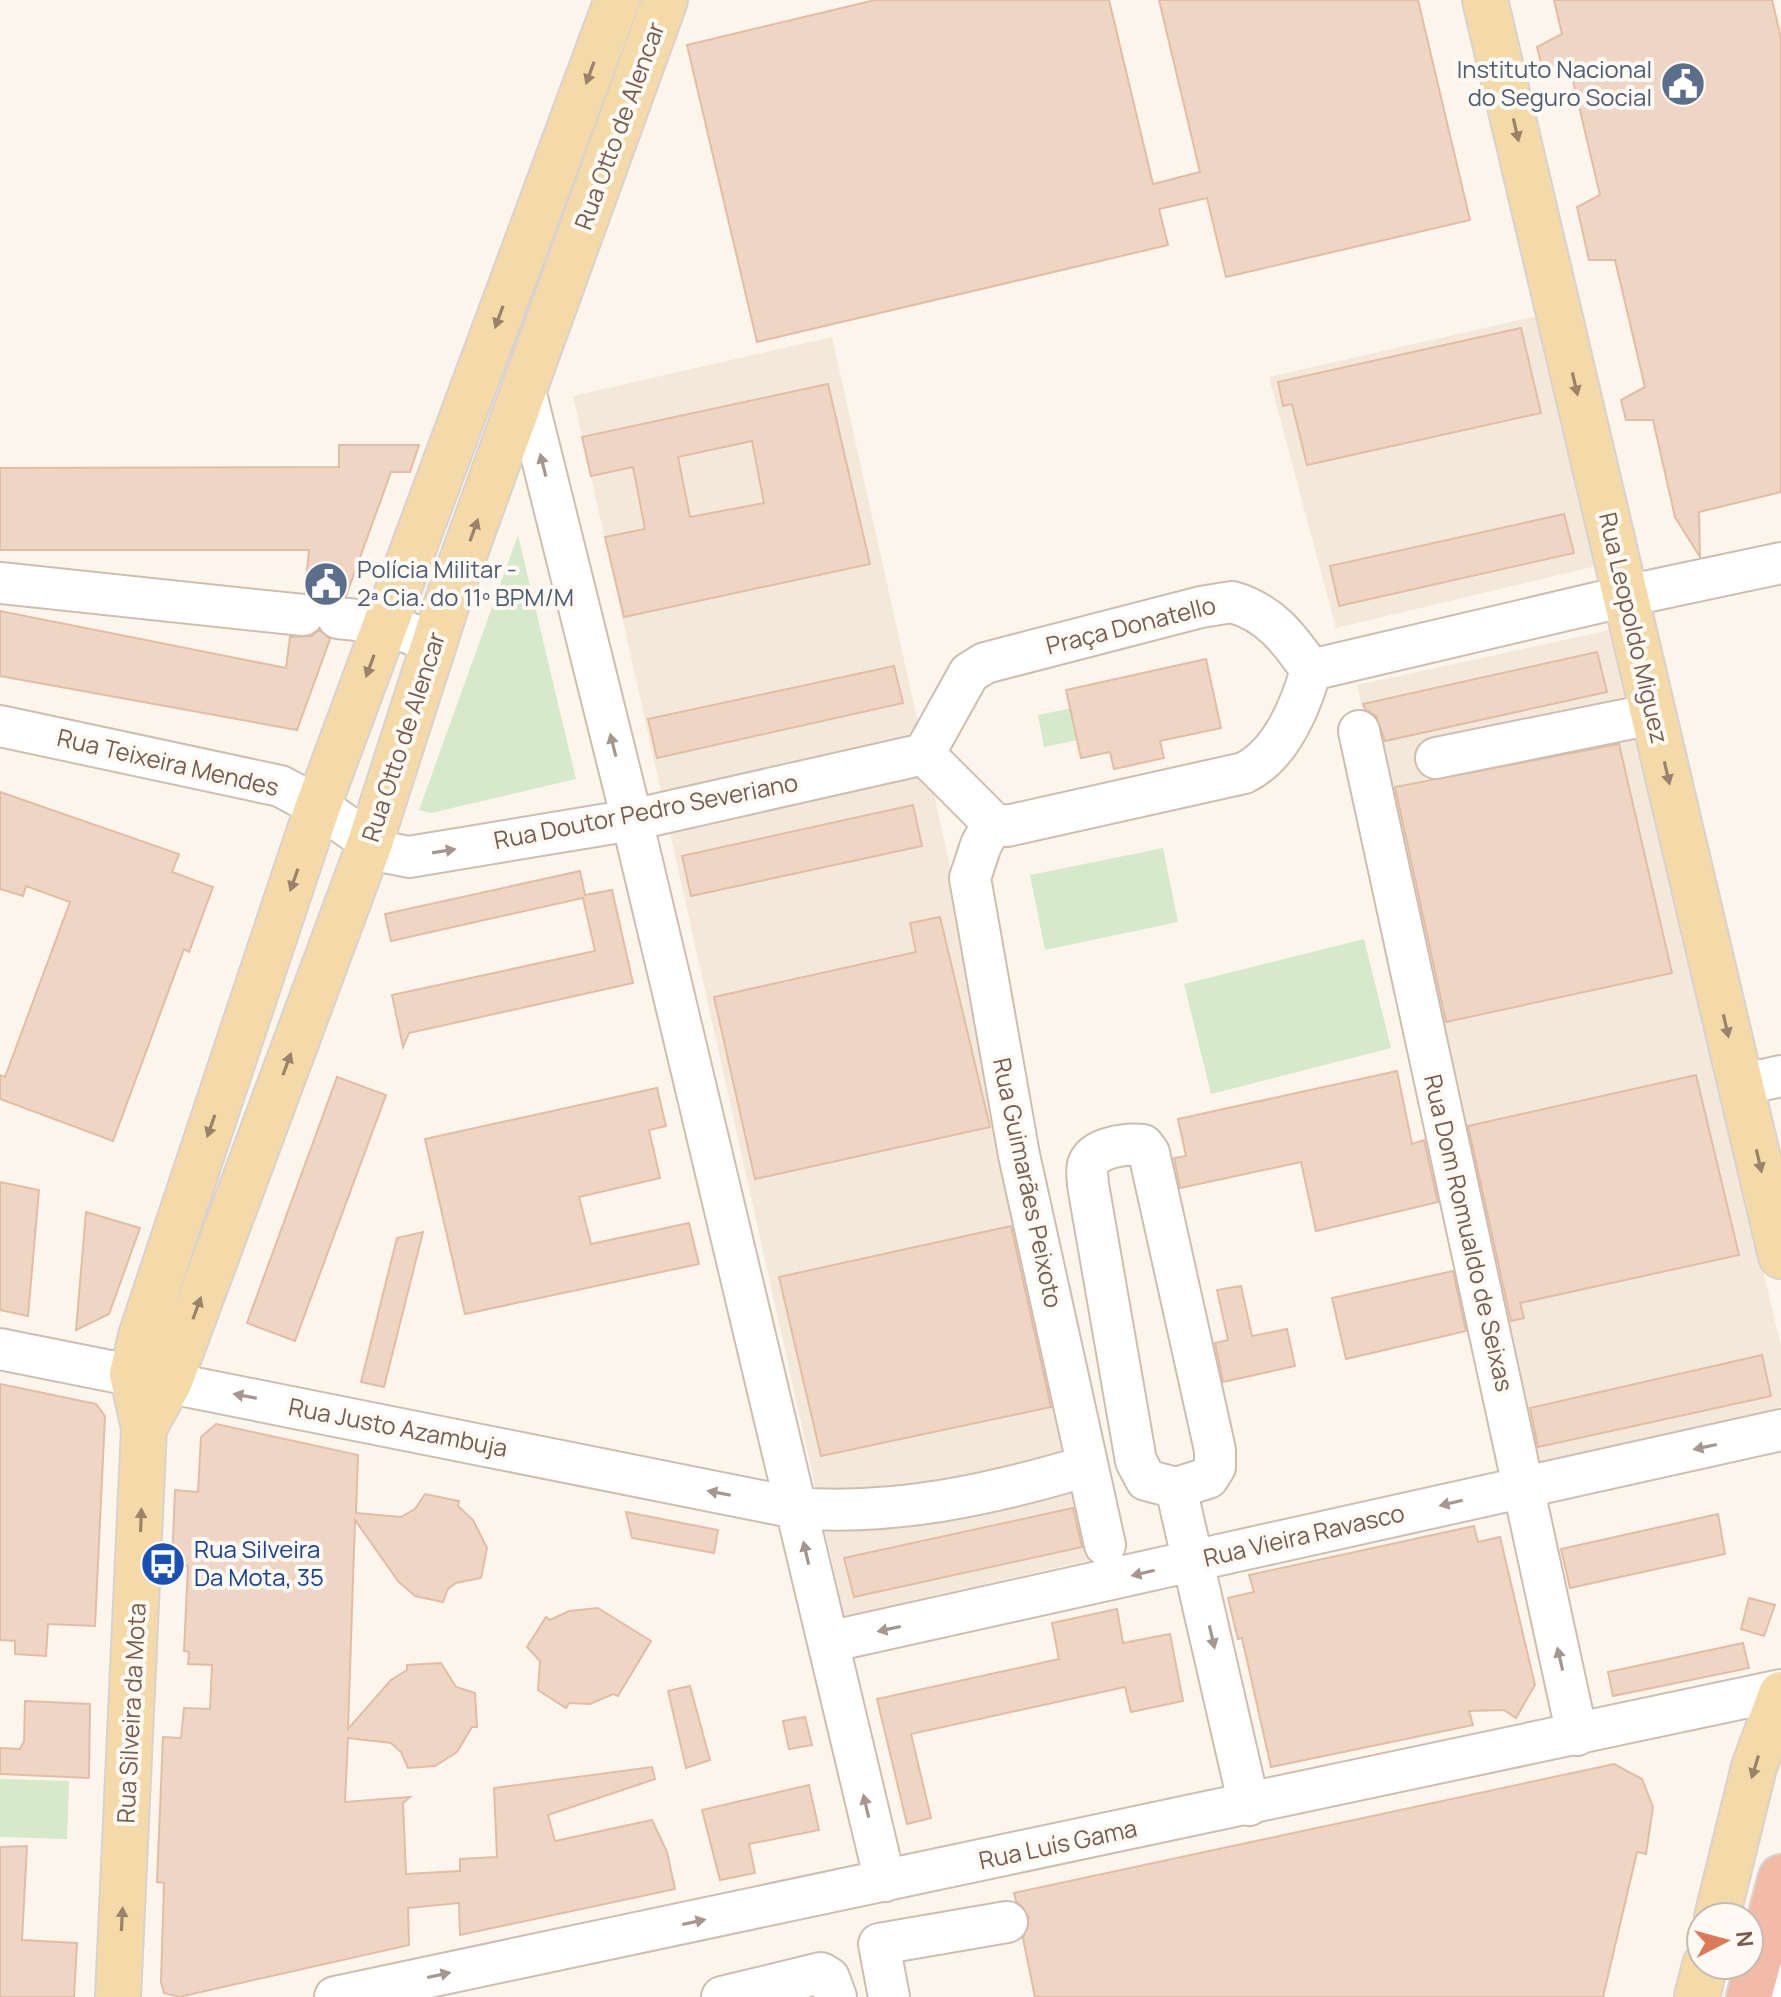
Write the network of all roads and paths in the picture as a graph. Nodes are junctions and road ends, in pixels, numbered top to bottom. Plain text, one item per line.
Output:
1 (617, 0) edge
2 (665, 0) edge
3 (1485, 0) edge
4 (525, 390) junction
5 (1781, 563) edge
6 (0, 583) edge
7 (1626, 596) junction
8 (386, 623) junction
9 (434, 644) junction
10 (1311, 670) junction
11 (1653, 714) junction
12 (0, 726) edge
13 (1359, 731) dead end
14 (924, 754) junction
15 (1436, 758) dead end
16 (318, 806) junction
17 (632, 820) junction
18 (993, 823) junction
19 (370, 843) junction
20 (1761, 1080) edge
21 (1781, 1256) edge
22 (0, 1349) edge
23 (151, 1377) junction
24 (1781, 1430) edge
25 (1087, 1466) junction
26 (1524, 1486) junction
27 (1176, 1488) junction
28 (796, 1508) junction
29 (1105, 1545) dead end
30 (1194, 1561) junction
31 (828, 1642) junction
32 (1781, 1692) edge
33 (1577, 1735) junction
34 (1249, 1805) junction
35 (1781, 1877) edge
36 (885, 1881) junction
37 (1721, 1901) edge
38 (1007, 1922) dead end
39 (1781, 1985) edge
40 (118, 1997) edge
41 (335, 1997) edge
42 (722, 1997) edge
43 (836, 1997) edge
44 (889, 1997) edge
45 (1749, 1997) edge
46 (1778, 1997) edge

1 -> 8 main road, Rua Otto de Alencar
2 - 4 main road, Rua Otto de Alencar
3 -> 7 main road, Rua Leopoldo Miguez
9 -> 4 main road, Rua Otto de Alencar
17 -> 4 street
5 - 7 street
6 - 8 street
7 - 10 street
7 - 11 main road, Rua Leopoldo Miguez
8 - 9 street
8 -> 16 main road, Rua Otto de Alencar
9 - 19 main road, Rua Otto de Alencar
10 - 14 street, Praça Donatello
10 - 18 street
11 - 15 street
11 -> 20 main road, Rua Leopoldo Miguez
12 - 16 street, Rua Teixeira Mendes
13 - 26 street, Rua Dom Romualdo de Seixas
14 - 17 street, Rua Doutor Pedro Severiano
14 - 18 street
16 - 19 street, Rua Teixeira Mendes
16 -> 23 main road, Rua Otto de Alencar
19 -> 17 street, Rua Doutor Pedro Severiano
17 - 28 street
18 - 25 street, Rua Guimarães Peixoto
23 -> 19 main road, Rua Otto de Alencar
20 -> 21 main road, Rua Leopoldo Miguez
22 - 23 street, Rua Justo Azambuja
28 -> 23 street, Rua Justo Azambuja
40 -> 23 main road, Rua Silveira da Mota
24 -> 26 street, Rua Vieira Ravasco
25 - 28 street, Rua Justo Azambuja
25 - 29 street, Rua Guimarães Peixoto
26 -> 30 street, Rua Vieira Ravasco
33 -> 26 street, Rua Dom Romualdo de Seixas
27 - 27 street
27 - 30 street
31 -> 28 street
30 -> 31 street, Rua Vieira Ravasco
30 -> 34 street
36 -> 31 street
32 - 33 street, Rua Luís Gama
32 -> 37 main road
33 - 34 street, Rua Luís Gama
34 - 36 street, Rua Luís Gama
35 - 45 highway
41 -> 36 street, Rua Luís Gama
38 - 44 street
39 - 46 street
42 - 43 street

